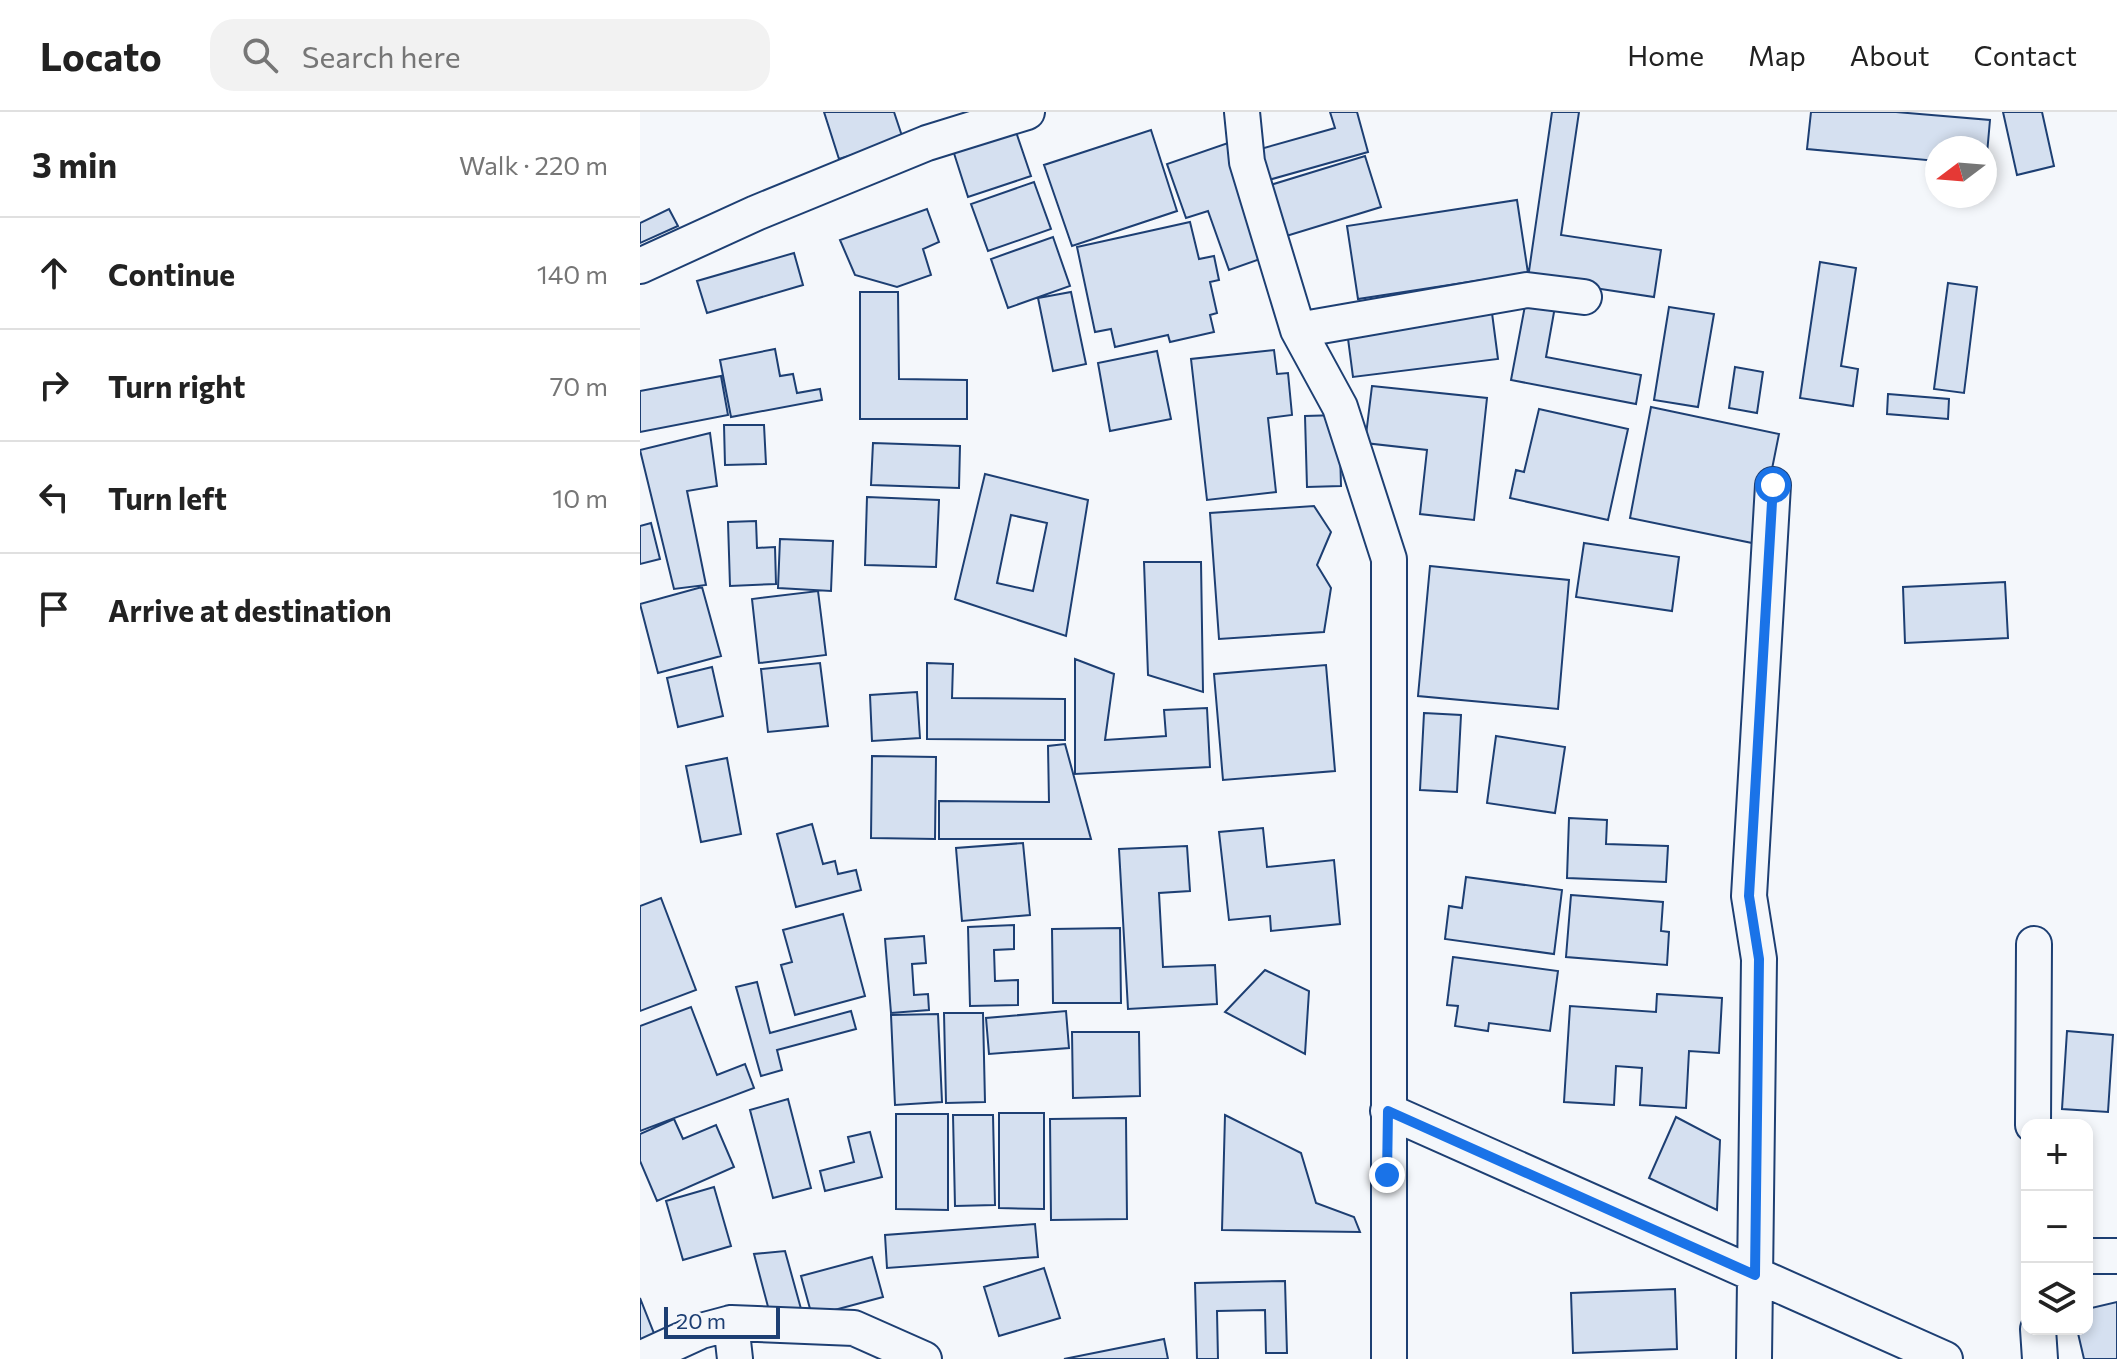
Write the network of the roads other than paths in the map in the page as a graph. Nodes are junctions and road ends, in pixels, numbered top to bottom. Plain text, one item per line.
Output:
1 (1027, 112) edge
2 (1242, 112) edge
3 (640, 266) edge
4 (1584, 297) dead end
5 (1298, 330) junction
6 (1773, 485) dead end
7 (2034, 944) dead end
8 (1388, 1111) junction
9 (2033, 1119) edge
10 (2093, 1256) edge
11 (2117, 1256) edge
12 (1755, 1275) junction
13 (731, 1323) junction
14 (2038, 1335) edge
15 (640, 1359) edge
16 (735, 1359) edge
17 (924, 1359) edge
18 (1389, 1359) edge
19 (1754, 1359) edge
20 (1945, 1359) edge
21 (2040, 1359) edge

1 - 3 street
2 - 5 street
4 - 5 street
5 - 8 street
6 - 12 street
7 - 9 street
8 - 12 street
8 - 18 street
10 - 11 street
12 - 19 street
12 - 20 street
13 - 15 street
13 - 16 street
13 - 17 street
14 - 21 street

